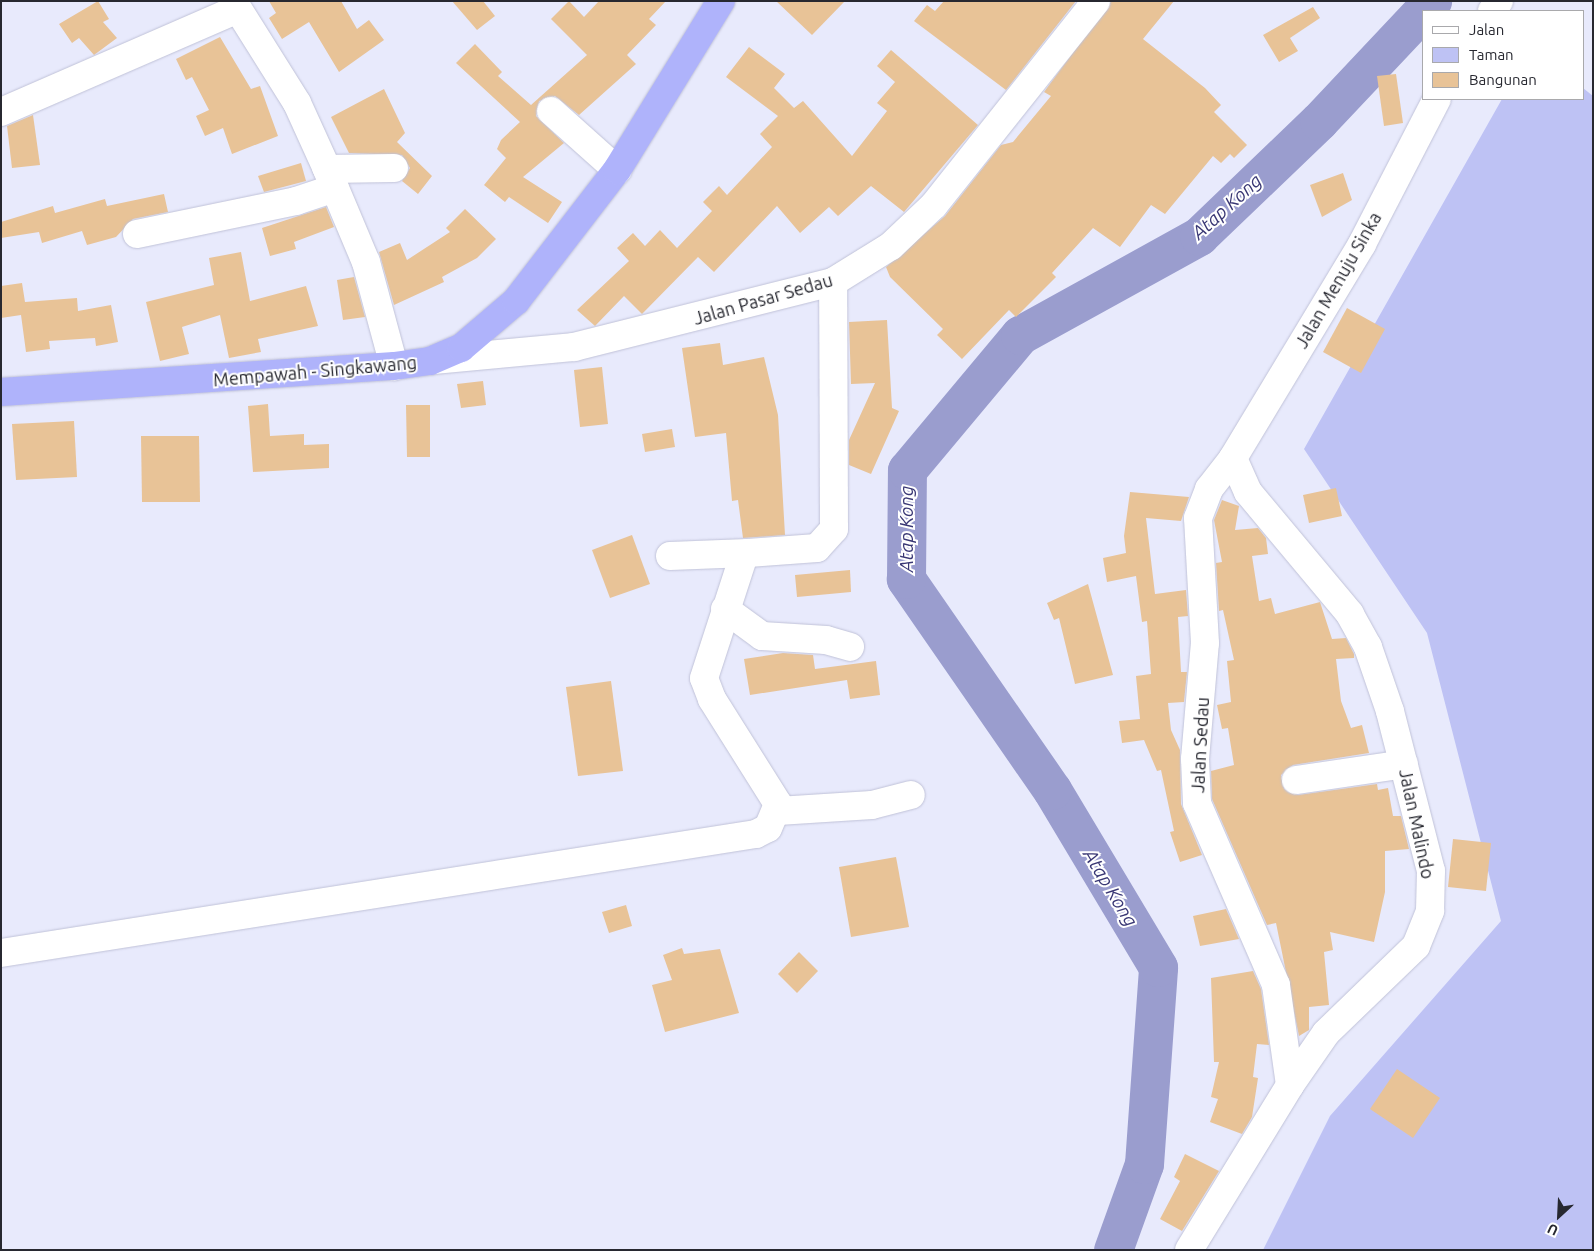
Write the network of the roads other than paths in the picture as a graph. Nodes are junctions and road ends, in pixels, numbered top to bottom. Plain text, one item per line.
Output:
1 (721, 1) edge
2 (1096, 1) edge
3 (236, 5) edge
4 (1436, 100) edge
5 (552, 111) dead end
6 (1, 112) edge
7 (394, 168) dead end
8 (617, 170) junction
9 (331, 179) junction
10 (137, 234) dead end
11 (833, 282) junction
12 (430, 360) junction
13 (394, 366) junction
14 (1, 392) edge
15 (1234, 458) junction
16 (748, 553) junction
17 (670, 556) dead end
18 (725, 609) junction
19 (850, 647) dead end
20 (1404, 764) junction
21 (1296, 780) dead end
22 (911, 795) dead end
23 (778, 811) junction
24 (1, 953) edge
25 (1290, 1085) junction
26 (1189, 1250) edge

1 - 8 highway, Mempawah - Singkawang
2 - 11 street, Jalan Pasar Sedau
3 - 6 street
3 - 9 street
4 - 15 street, Jalan Menuju Sinka
5 - 8 street
7 - 9 street
8 - 12 highway, Mempawah - Singkawang
9 - 10 street
9 - 13 street
11 - 12 street, Jalan Pasar Sedau
11 - 16 street
12 - 13 highway, Mempawah - Singkawang
13 - 14 highway, Mempawah - Singkawang
15 - 20 street, Jalan Malindo
15 - 25 street, Jalan Sedau
16 - 17 street
16 - 18 street
18 - 19 street
18 - 23 street
20 - 21 street
20 - 25 street, Jalan Malindo
22 - 23 street
23 - 24 street
25 - 26 street, Jalan Malindo

